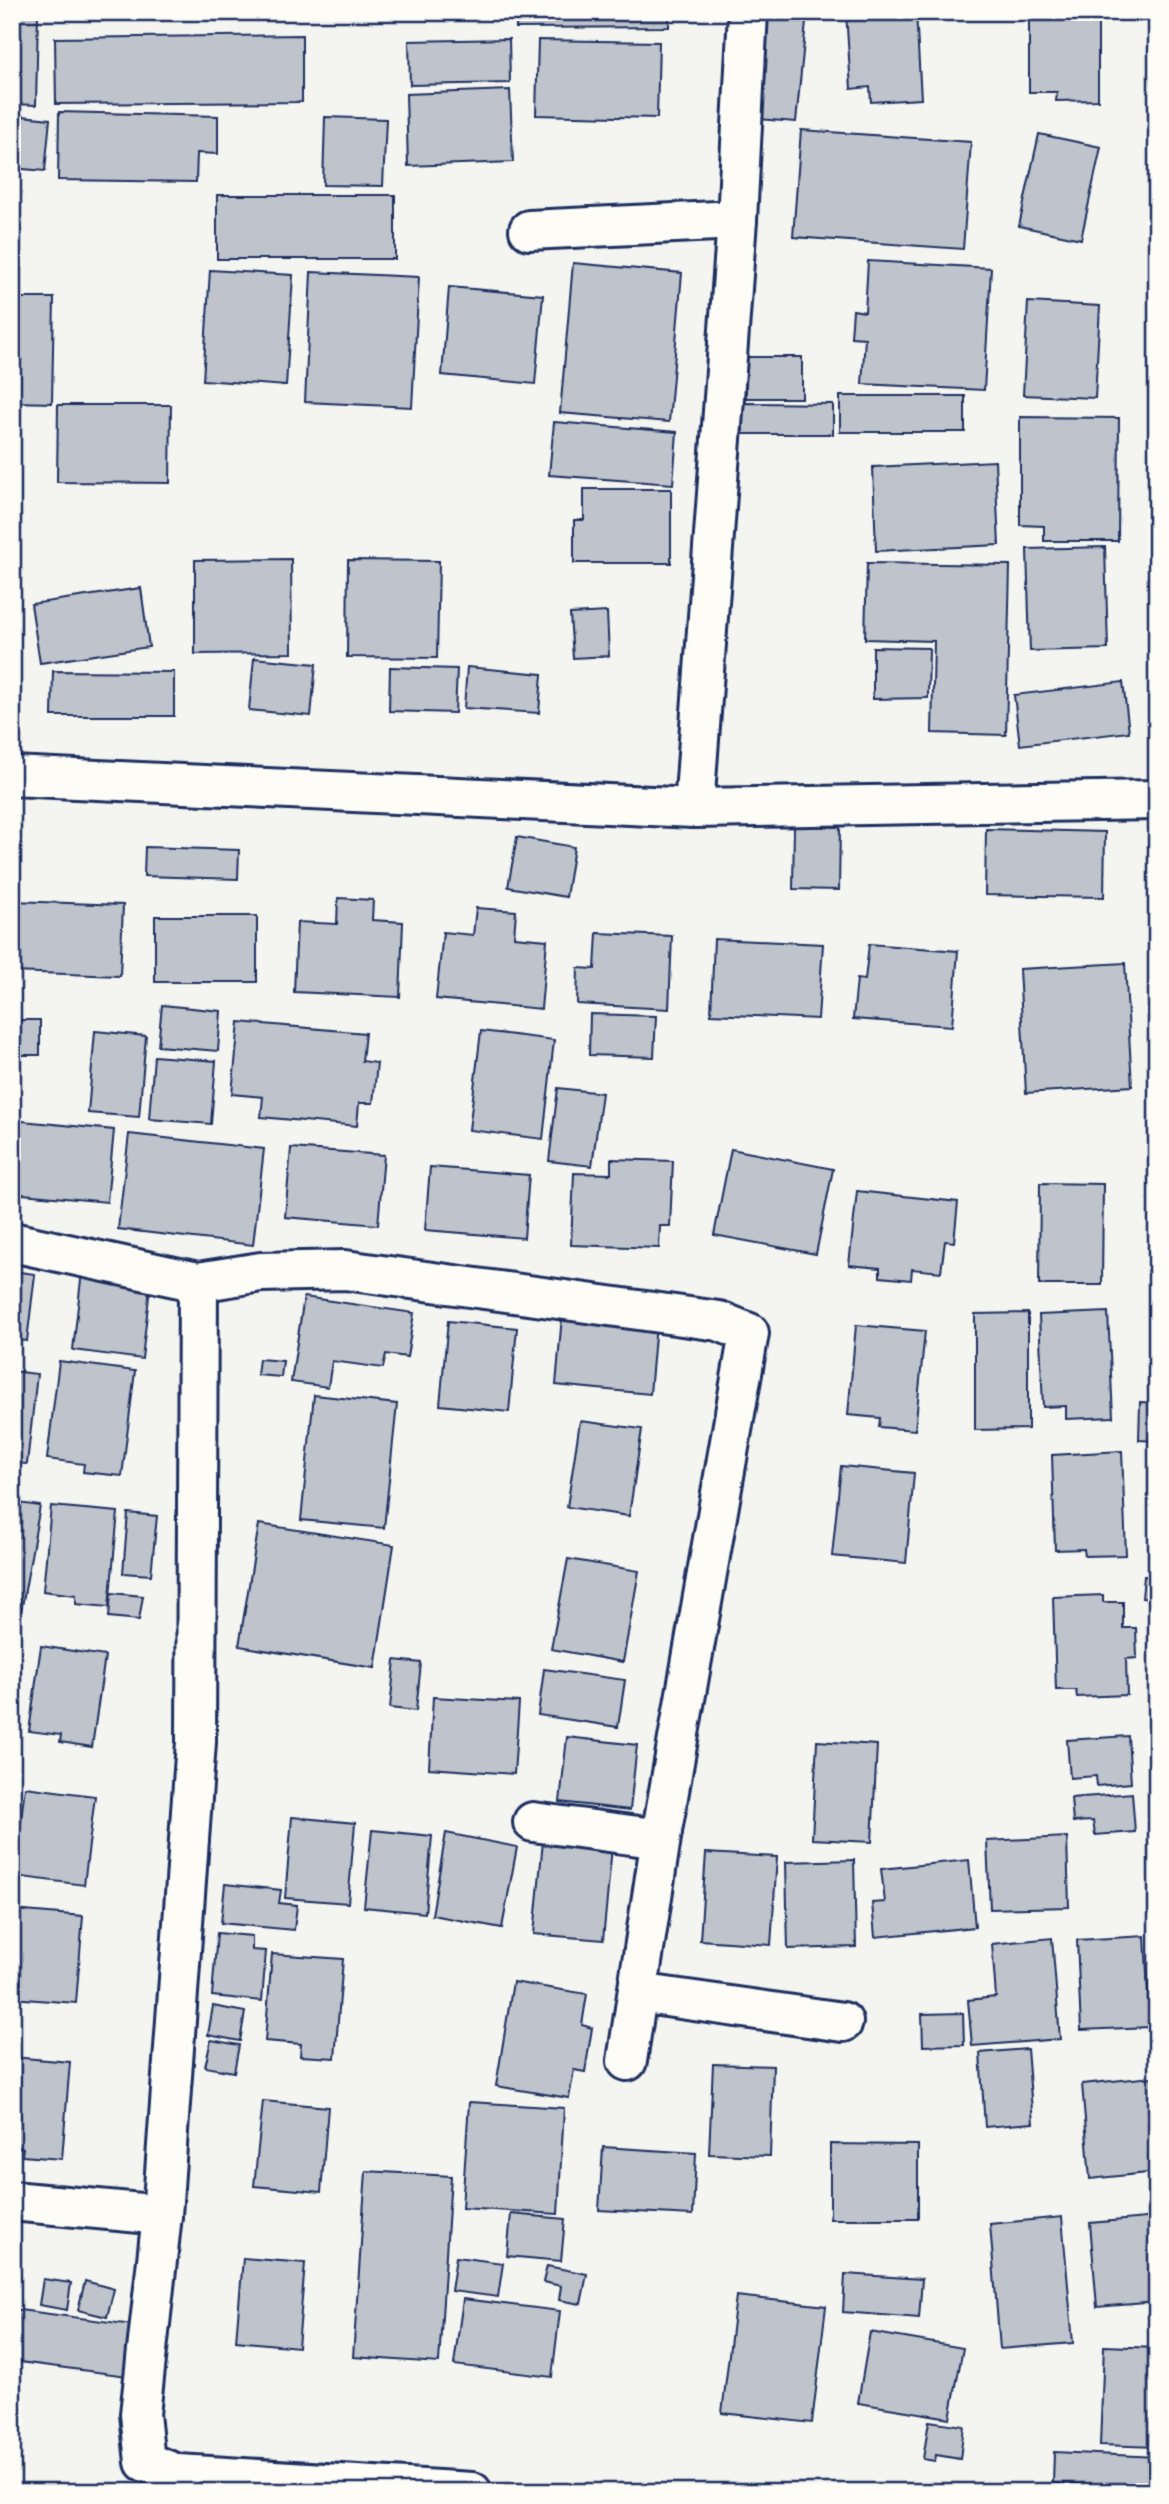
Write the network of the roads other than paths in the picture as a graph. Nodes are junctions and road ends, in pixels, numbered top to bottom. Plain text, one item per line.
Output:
1 (748, 12) edge
2 (737, 220) junction
3 (529, 230) dead end
4 (12, 776) edge
5 (1157, 800) edge
6 (694, 808) junction
7 (12, 1242) edge
8 (198, 1282) junction
9 (533, 1822) dead end
10 (662, 1831) junction
11 (638, 1993) junction
12 (843, 2022) dead end
13 (627, 2060) dead end
14 (12, 2201) edge
15 (162, 2215) junction
16 (472, 2492) edge

1 - 2 street
2 - 3 street
2 - 6 street
4 - 6 street
5 - 6 street
7 - 8 street
8 - 10 street
8 - 15 street
9 - 10 street
10 - 11 street
11 - 12 street
11 - 13 street
14 - 15 street
15 - 16 street

